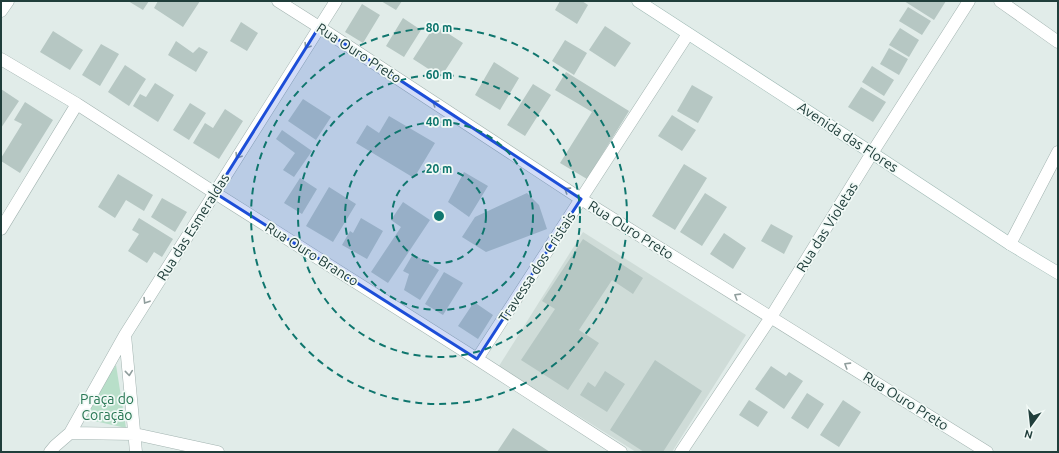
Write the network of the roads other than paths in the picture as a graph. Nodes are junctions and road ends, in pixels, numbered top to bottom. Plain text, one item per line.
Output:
1 (8, 1) edge
2 (278, 1) edge
3 (336, 1) edge
4 (638, 1) edge
5 (969, 1) edge
6 (1000, 1) edge
7 (1, 11) edge
8 (319, 27) junction
9 (688, 34) junction
10 (1058, 42) edge
11 (1, 59) edge
12 (77, 104) junction
13 (1058, 152) edge
14 (872, 153) junction
15 (215, 193) junction
16 (581, 199) junction
17 (1, 229) edge
18 (1010, 244) junction
19 (1058, 273) edge
20 (771, 317) junction
21 (125, 335) junction
22 (477, 359) junction
23 (70, 433) junction
24 (135, 434) junction
25 (50, 452) edge
26 (136, 452) edge
27 (218, 452) edge
28 (621, 452) edge
29 (681, 452) edge
30 (987, 452) edge

1 - 7 street
2 - 8 street, Rua Ouro Preto
3 - 8 street, Rua das Esmeraldas
4 - 9 street, Avenida das Flores
5 - 14 street, Rua das Violetas
6 - 10 street
8 -> 15 street, Rua das Esmeraldas
16 -> 8 street, Rua Ouro Preto
9 - 14 street, Avenida das Flores
9 - 16 street, Travessa dos Cristais
11 - 12 street, Rua Ouro Branco
12 - 15 street, Rua Ouro Branco
12 - 17 street
13 - 18 street
14 - 18 street, Avenida das Flores
14 - 20 street, Rua das Violetas
15 -> 21 street, Rua das Esmeraldas
15 - 22 street, Rua Ouro Branco
20 -> 16 street, Rua Ouro Preto
16 - 22 street, Travessa dos Cristais
18 - 19 street, Avenida das Flores
20 - 29 street, Rua das Violetas
30 -> 20 street, Rua Ouro Preto
21 - 23 street, Rua das Esmeraldas
21 -> 24 street
22 - 28 street, Rua Ouro Branco
23 - 24 street
23 - 25 street, Rua das Esmeraldas
24 - 26 street
24 - 27 street

